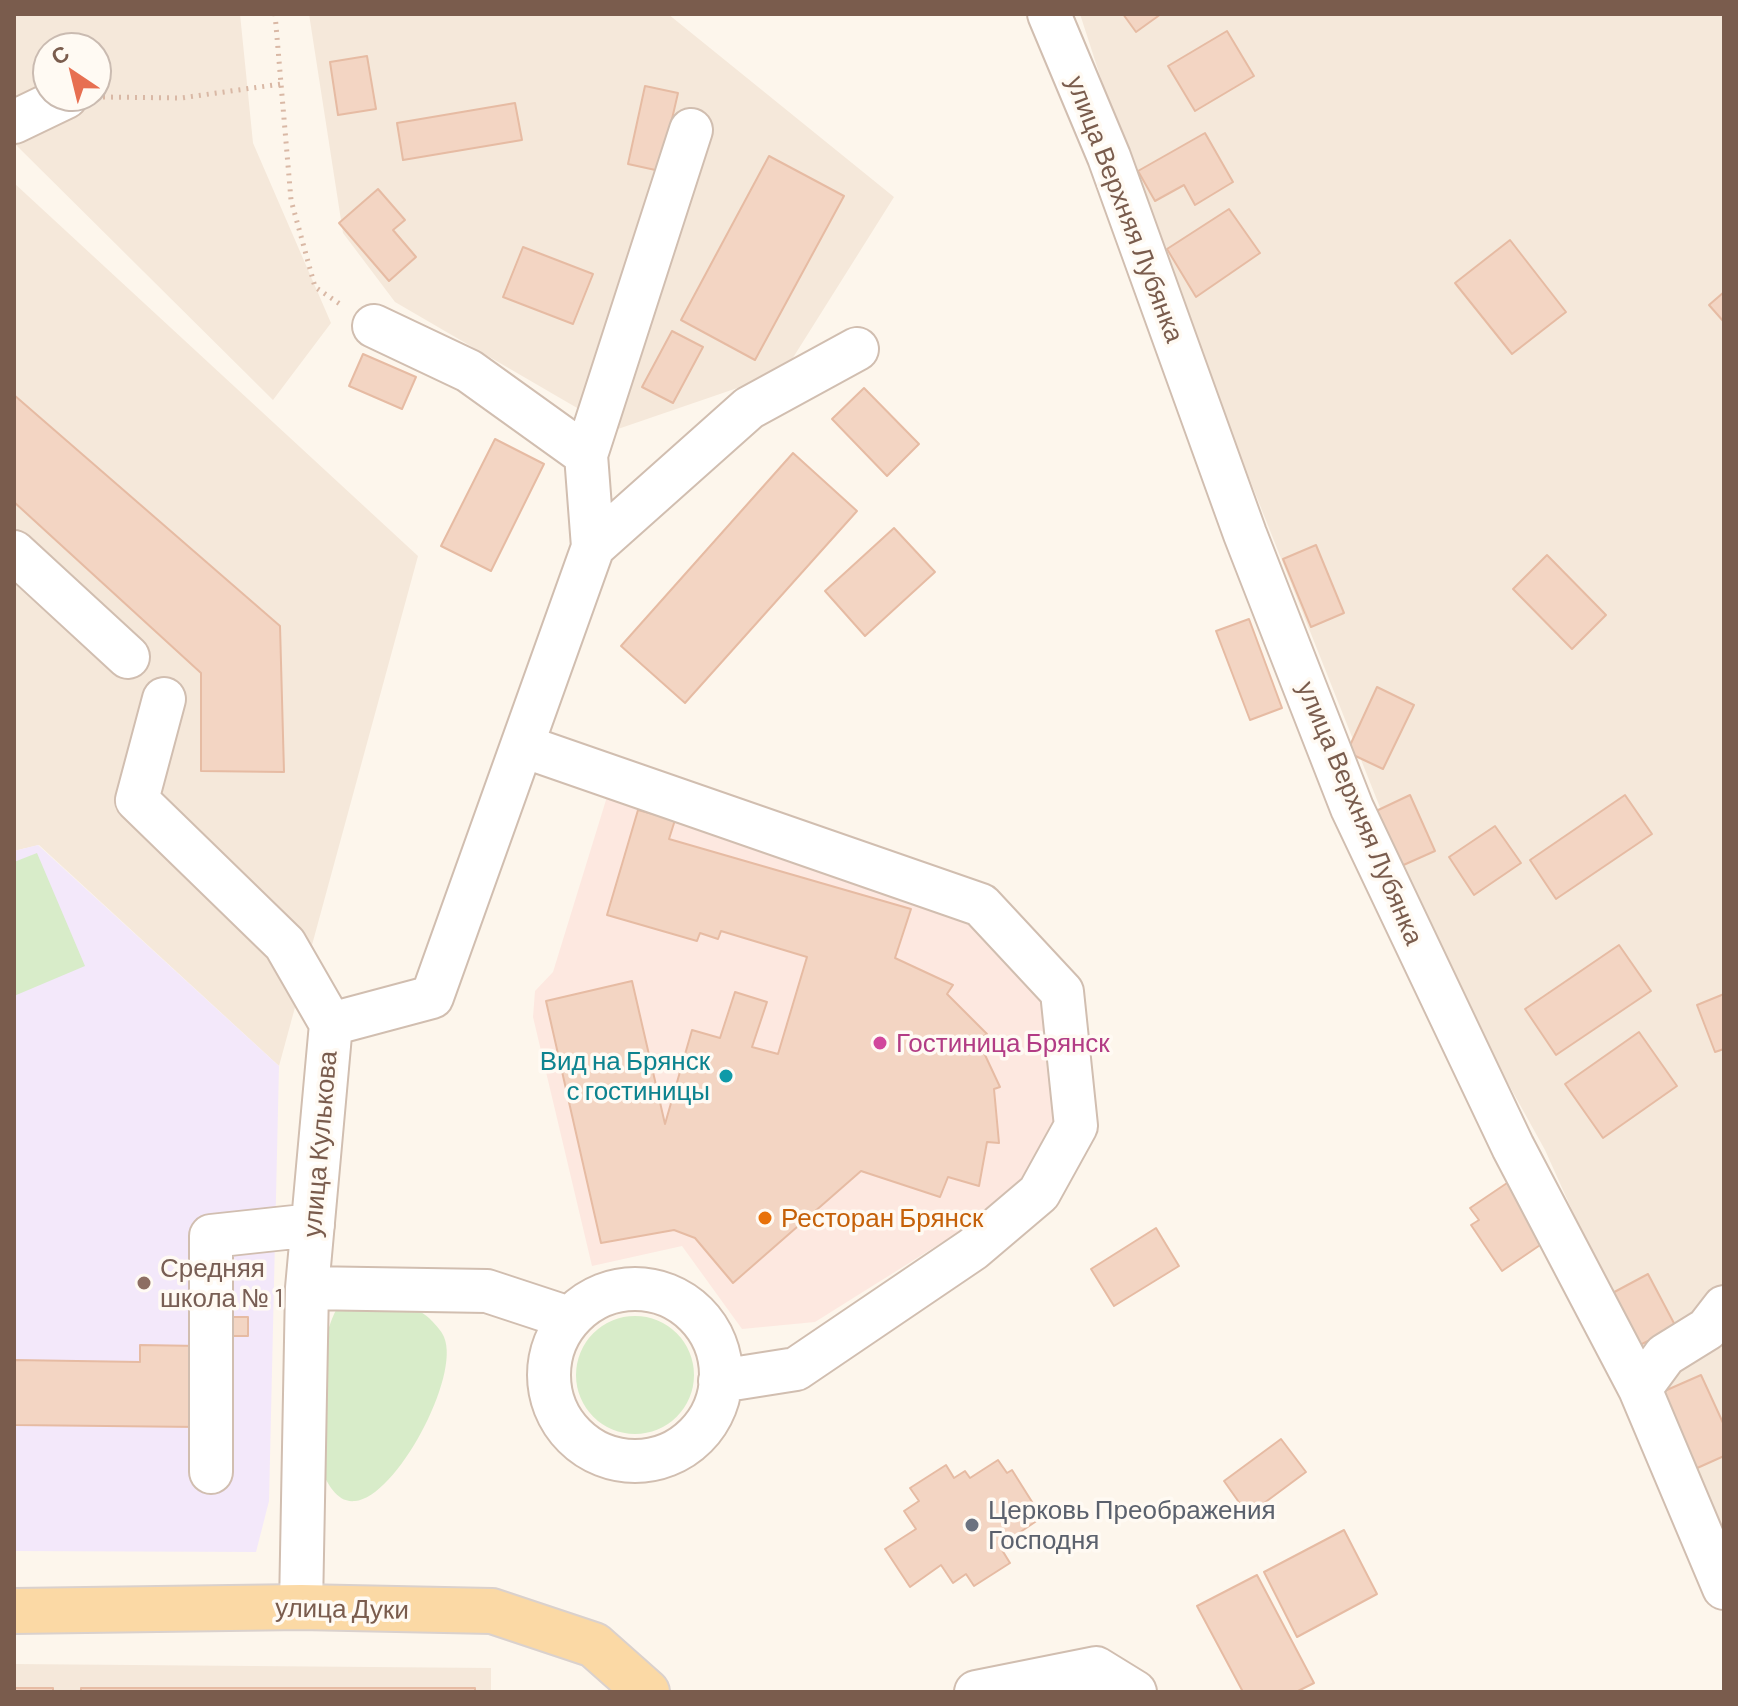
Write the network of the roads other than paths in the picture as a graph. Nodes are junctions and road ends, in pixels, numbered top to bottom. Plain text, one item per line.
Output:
1 (1049, 14) edge
2 (35, 112) edge
3 (14, 122) edge
4 (691, 130) dead end
5 (374, 326) dead end
6 (857, 349) dead end
7 (586, 455) junction
8 (593, 547) junction
9 (14, 552) edge
10 (128, 657) dead end
11 (164, 699) dead end
12 (523, 746) junction
13 (331, 1024) junction
14 (313, 1225) junction
15 (307, 1288) junction
16 (1724, 1307) edge
17 (569, 1318) junction
18 (720, 1381) junction
19 (1640, 1389) junction
20 (211, 1472) dead end
21 (1724, 1588) edge
22 (301, 1607) junction
23 (14, 1611) edge
24 (647, 1692) edge
25 (976, 1692) edge
26 (1135, 1692) edge

1 - 19 street, улица Верхняя Лубянка
2 - 3 street
4 - 7 street
5 - 7 street
6 - 8 street
7 - 8 street
8 - 12 street, улица Кулькова
9 - 10 street
11 - 13 street
12 - 13 street, улица Кулькова
12 - 18 street
13 - 14 street, улица Кулькова
14 - 15 street, улица Кулькова
14 - 20 street
15 - 17 street
15 - 22 street, улица Кулькова
16 - 19 street
17 - 18 street
17 - 18 street
19 - 21 street, улица Верхняя Лубянка
22 - 23 main road, улица Дуки
22 - 24 main road, улица Дуки
25 - 26 street

